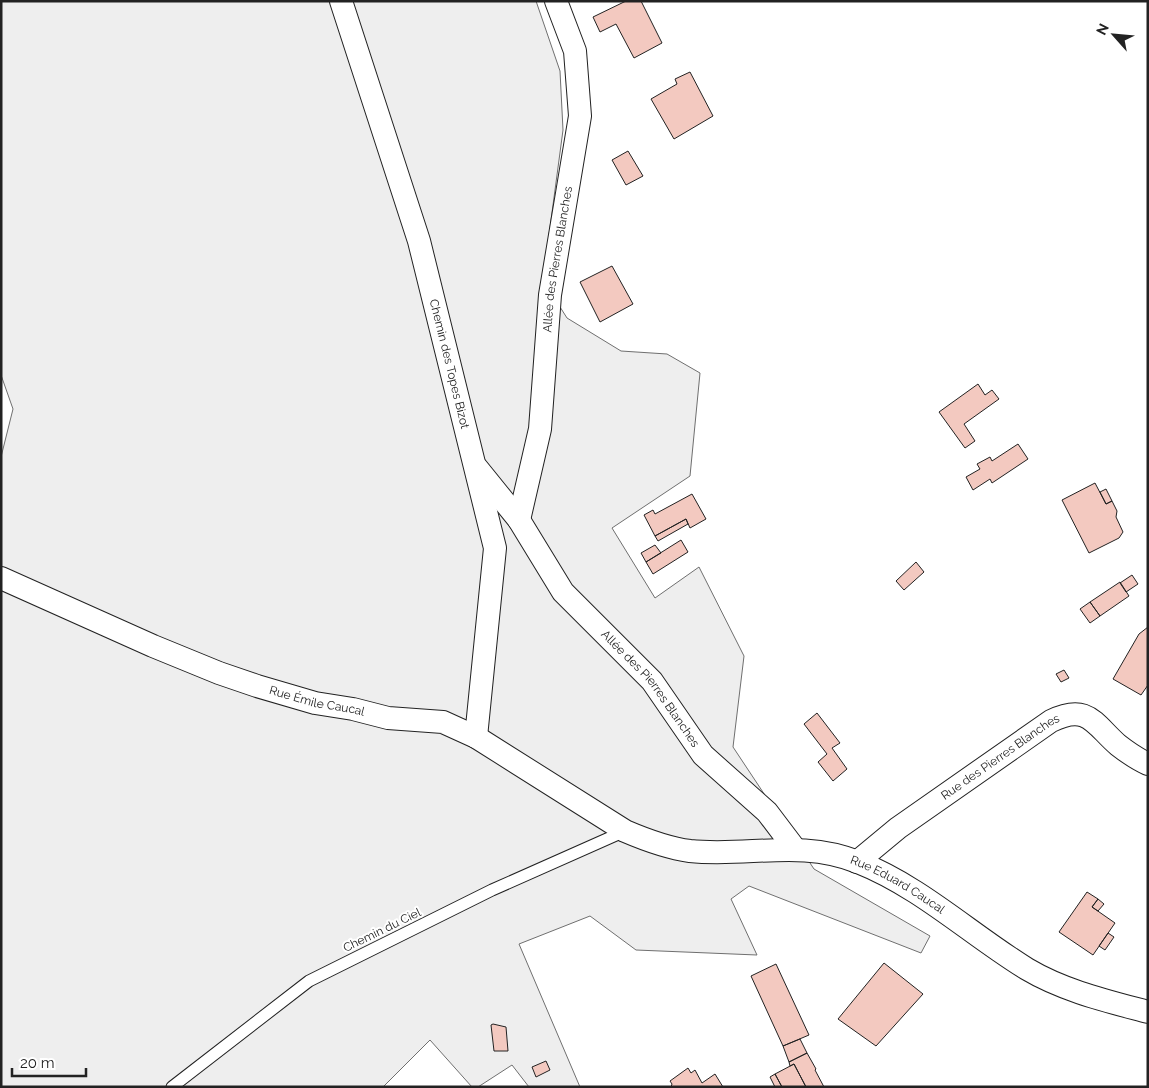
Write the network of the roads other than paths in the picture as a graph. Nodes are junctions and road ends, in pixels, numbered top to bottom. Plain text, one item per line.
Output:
1 (340, 1) edge
2 (556, 1) edge
3 (473, 464) junction
4 (519, 520) junction
5 (1, 578) edge
6 (476, 736) junction
7 (1148, 764) edge
8 (625, 831) junction
9 (795, 849) junction
10 (857, 862) junction
11 (1148, 1012) edge
12 (172, 1087) edge

1 - 3 street, Chemin des Topes Bizot
2 - 4 street, Allée des Pierres Blanches
3 - 4 street, Allée des Pierres Blanches
3 - 6 street, Chemin des Topes Bizot
4 - 9 street, Allée des Pierres Blanches
5 - 6 street, Rue Émile Caucal
6 - 8 street, Rue Émile Caucal
7 - 10 street, Rue des Pierres Blanches
8 - 9 street, Rue Eduard Caucal
8 - 12 lane, Chemin du Ciel
9 - 10 street, Rue Eduard Caucal
10 - 11 street, Rue Eduard Caucal

